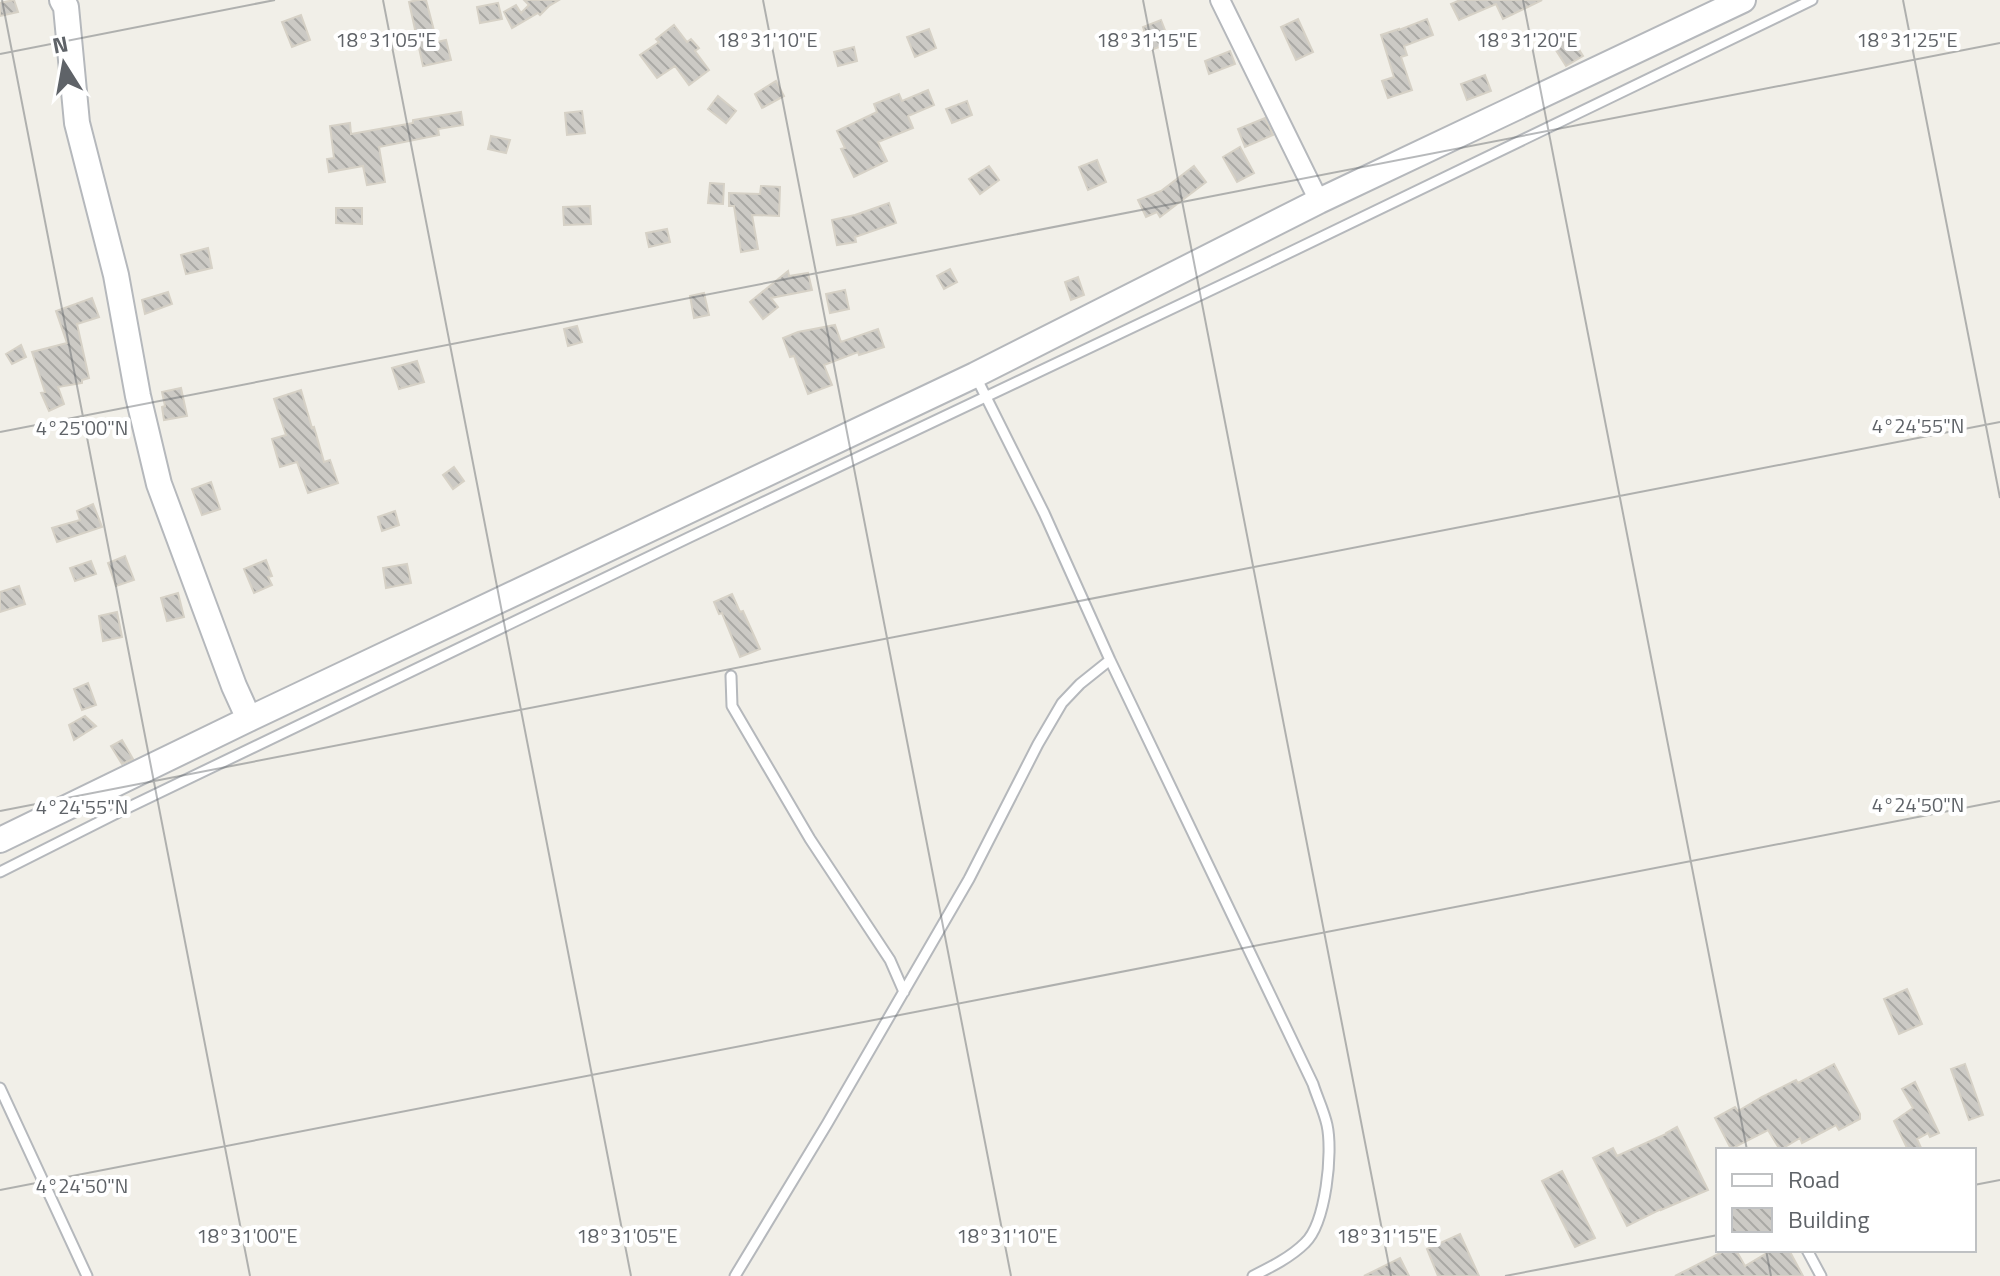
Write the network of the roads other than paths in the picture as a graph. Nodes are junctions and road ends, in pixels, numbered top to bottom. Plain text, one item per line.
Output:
1 (62, 0) edge
2 (1220, 0) edge
3 (1743, 0) edge
4 (1812, 0) edge
5 (1319, 201) junction
6 (975, 375) junction
7 (987, 397) junction
8 (1110, 660) junction
9 (731, 676) dead end
10 (249, 719) junction
11 (0, 840) edge
12 (0, 872) edge
13 (904, 992) junction
14 (0, 1088) edge
15 (1808, 1252) edge
16 (87, 1276) edge
17 (735, 1276) edge
18 (1253, 1276) edge
19 (1821, 1276) edge

1 - 10 street
2 - 5 street
3 - 5 street
4 - 7 lane
5 - 6 street
6 - 7 lane
6 - 10 street
7 - 8 lane
7 - 12 lane
8 - 13 lane
8 - 18 lane
9 - 13 lane
10 - 11 street
13 - 17 lane
14 - 16 lane
15 - 19 lane

